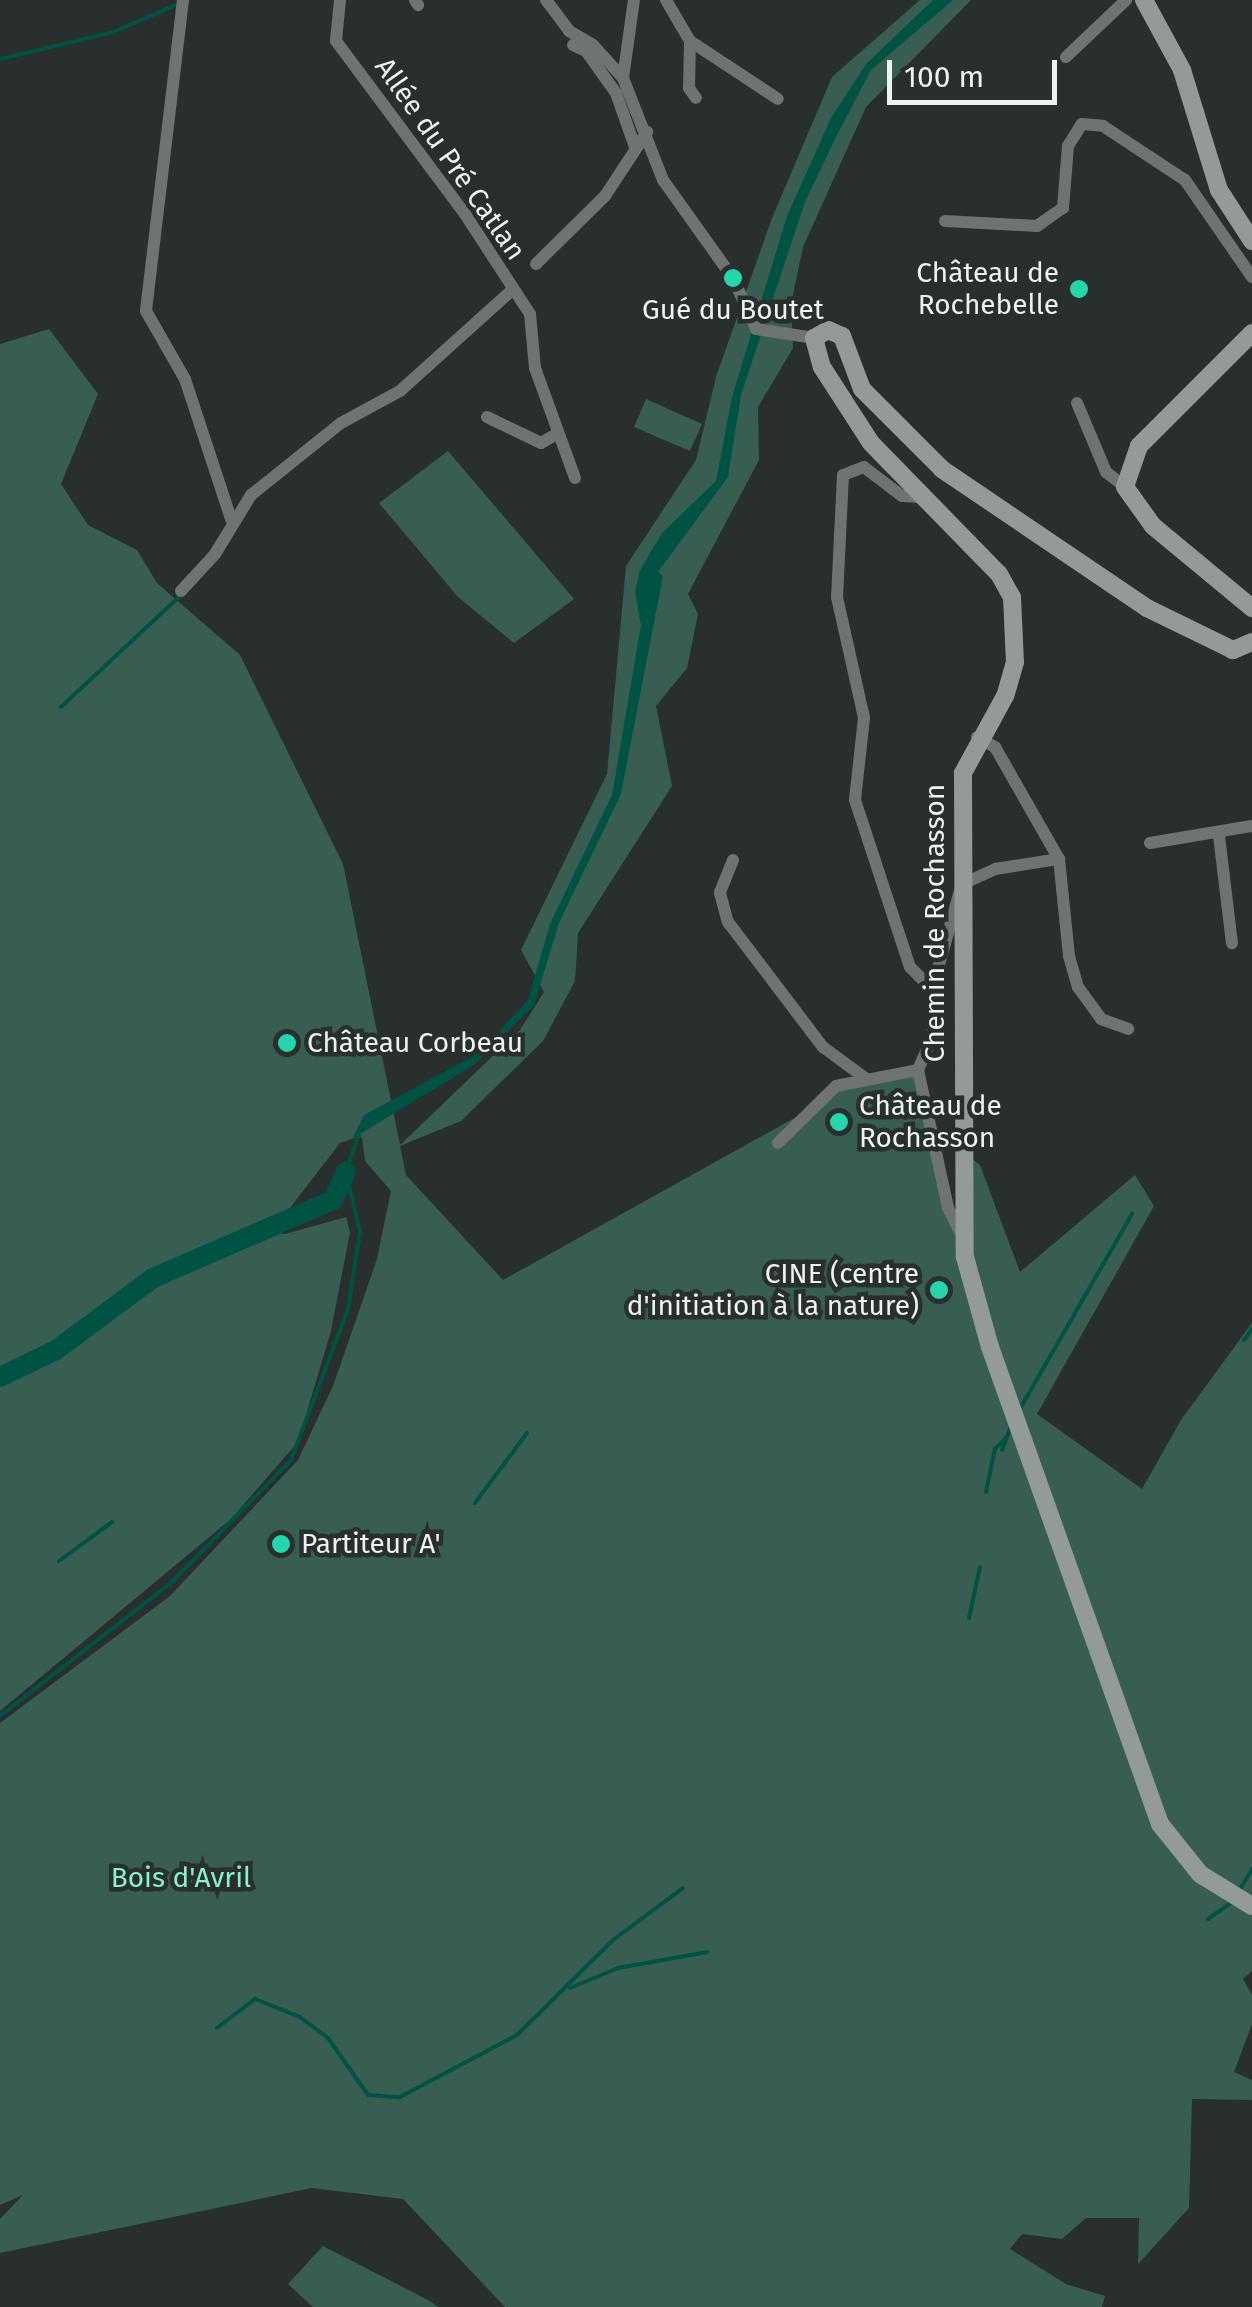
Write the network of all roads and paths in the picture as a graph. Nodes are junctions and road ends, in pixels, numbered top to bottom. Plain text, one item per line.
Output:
1 (183, 0) edge
2 (340, 0) edge
3 (546, 0) edge
4 (634, 0) edge
5 (666, 0) edge
6 (1126, 0) edge
7 (1144, 0) edge
8 (690, 40) junction
9 (573, 45) dead end
10 (1066, 57) dead end
11 (623, 78) junction
12 (696, 98) dead end
13 (778, 99) dead end
14 (647, 132) junction
15 (634, 147) junction
16 (945, 221) dead end
17 (1252, 242) edge
18 (536, 264) dead end
19 (1252, 277) edge
20 (512, 290) junction
21 (1252, 333) edge
22 (814, 338) junction
23 (1077, 403) dead end
24 (487, 416) dead end
25 (555, 436) junction
26 (575, 478) dead end
27 (1125, 487) junction
28 (920, 497) junction
29 (231, 519) junction
30 (181, 591) dead end
31 (1252, 608) edge
32 (1252, 642) edge
33 (977, 738) junction
34 (1252, 826) edge
35 (1219, 836) junction
36 (1150, 843) dead end
37 (1059, 859) junction
38 (733, 860) dead end
39 (962, 884) junction
40 (1232, 942) dead end
41 (932, 989) junction
42 (1128, 1030) dead end
43 (918, 1070) junction
44 (866, 1078) junction
45 (778, 1143) dead end
46 (962, 1235) junction
47 (1252, 1906) edge

1 - 29 street
2 - 20 street, Allée du Pré Catlan
3 - 11 street
4 - 11 street
5 - 8 street
6 - 10 street
7 - 17 street
8 - 12 street
8 - 13 street
9 - 15 street
11 - 14 street
14 - 15 street
14 - 22 street
15 - 18 street
16 - 19 street
20 - 25 street, Allée du Pré Catlan
20 - 29 street
21 - 27 street
22 - 28 street, Chemin de Rochasson
22 - 32 street
23 - 27 street
24 - 25 street
25 - 26 street, Allée du Pré Catlan
27 - 31 street
28 - 33 street, Chemin de Rochasson
28 - 41 street
29 - 30 street
33 - 37 street
33 - 39 street, Chemin de Rochasson
34 - 35 street
35 - 36 street
35 - 40 street
37 - 39 street
37 - 42 street
38 - 44 street
39 - 41 street
39 - 46 street, Chemin de Rochasson
41 - 43 street
43 - 44 street
43 - 46 street
44 - 45 street
46 - 47 street, Chemin de Rochasson

